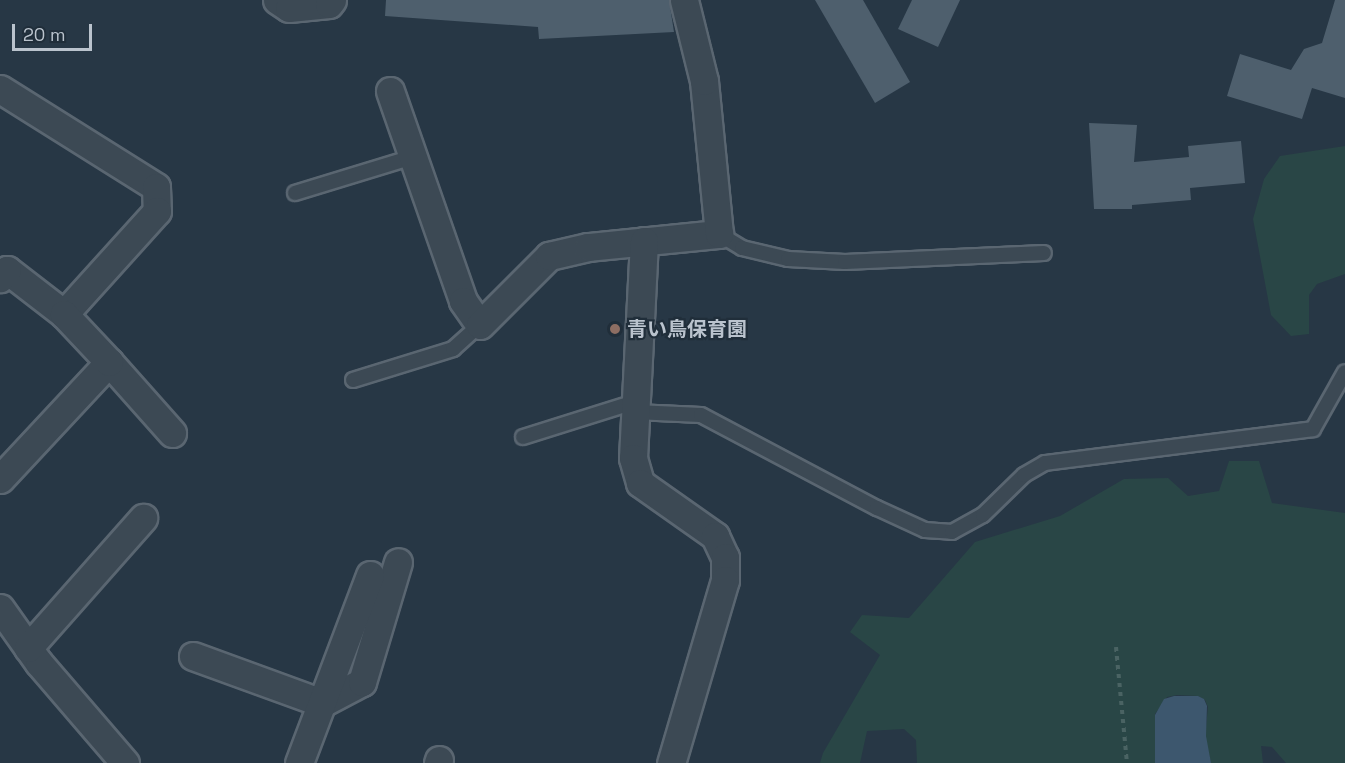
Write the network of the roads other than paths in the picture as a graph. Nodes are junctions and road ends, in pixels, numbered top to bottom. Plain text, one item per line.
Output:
1 (277, 0) edge
2 (332, 0) edge
3 (684, 0) edge
4 (0, 89) edge
5 (390, 91) dead end
6 (413, 157) junction
7 (295, 193) dead end
8 (719, 234) junction
9 (644, 241) junction
10 (1044, 253) dead end
11 (0, 278) edge
12 (64, 314) junction
13 (480, 325) junction
14 (110, 362) junction
15 (1345, 372) edge
16 (353, 380) dead end
17 (635, 407) junction
18 (172, 433) dead end
19 (523, 437) dead end
20 (0, 479) edge
21 (143, 518) dead end
22 (398, 562) dead end
23 (370, 575) dead end
24 (0, 608) edge
25 (28, 648) junction
26 (193, 656) dead end
27 (322, 703) junction
28 (125, 763) edge
29 (299, 763) edge
30 (671, 763) edge

1 - 2 street
3 - 8 street
4 - 12 street
5 - 6 street
6 - 7 lane
6 - 13 street
8 - 9 street
8 - 10 lane
9 - 13 street
9 - 17 street
11 - 12 street
12 - 14 street
13 - 16 lane
14 - 18 street
14 - 20 street
15 - 17 lane
17 - 19 lane
17 - 30 street
21 - 25 street
22 - 27 street
23 - 27 street
24 - 25 street
25 - 28 street
26 - 27 street
27 - 29 street

